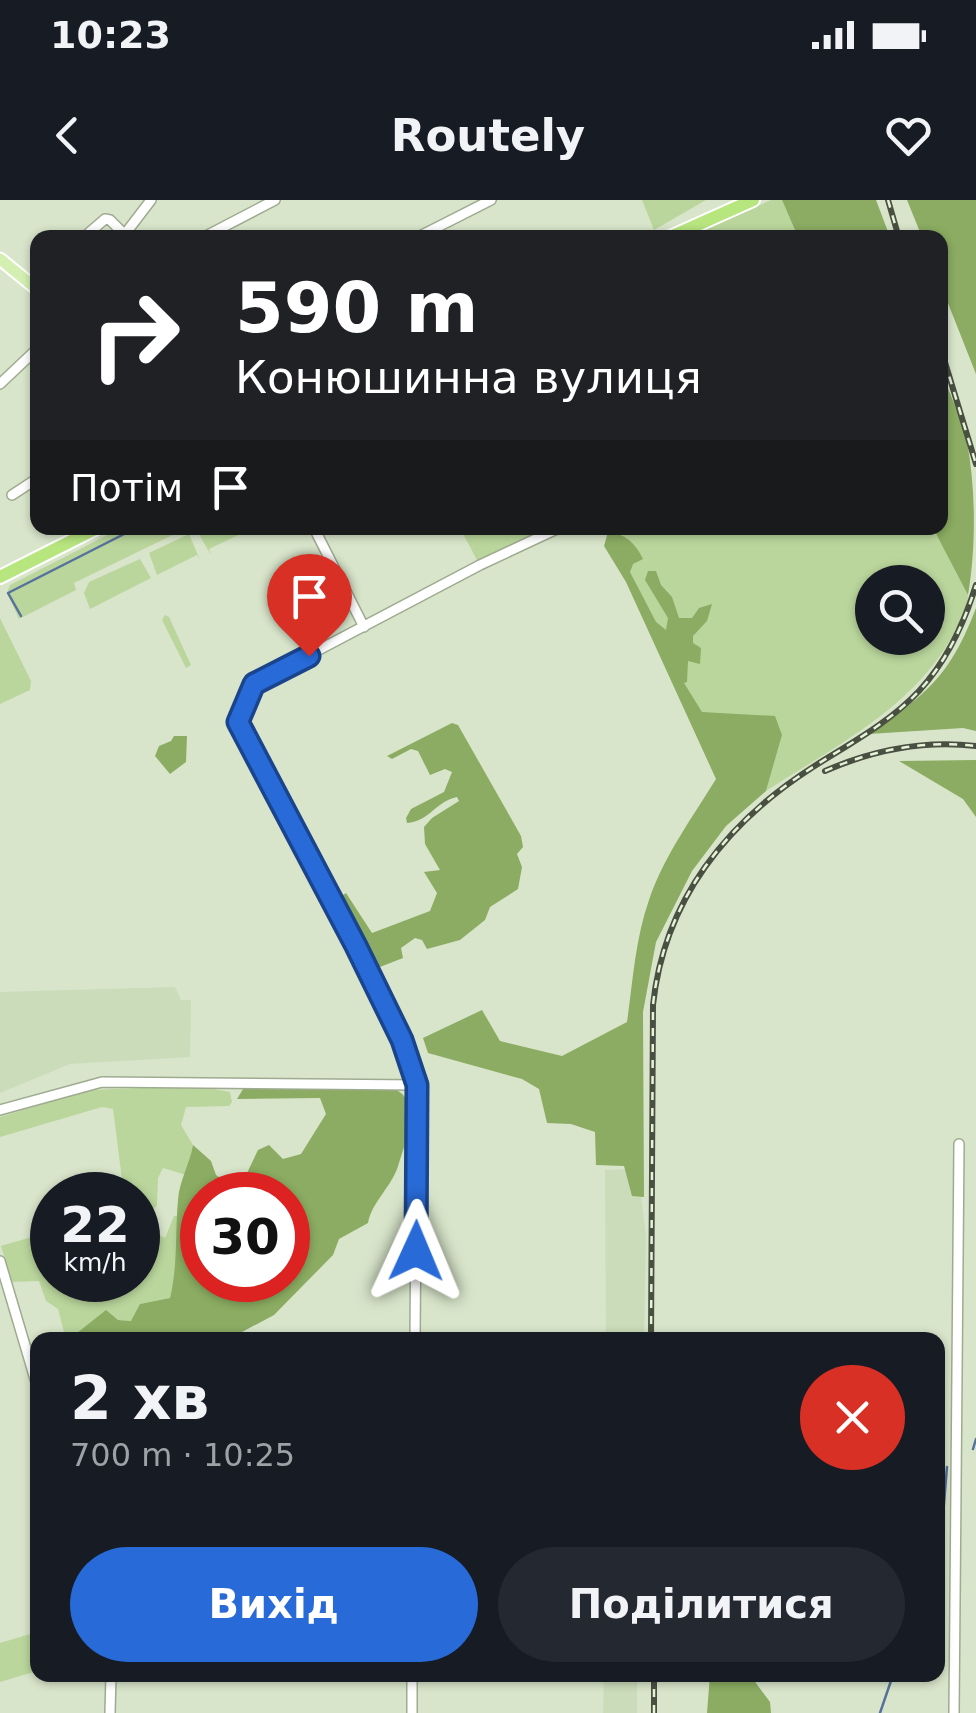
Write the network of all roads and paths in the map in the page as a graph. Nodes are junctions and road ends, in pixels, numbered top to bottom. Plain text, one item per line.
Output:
1 (150, 200) edge
2 (275, 200) edge
3 (491, 200) edge
4 (752, 200) edge
5 (93, 230) edge
6 (118, 230) edge
7 (130, 230) edge
8 (217, 230) edge
9 (432, 230) edge
10 (686, 230) edge
11 (0, 258) edge
12 (30, 281) edge
13 (30, 356) edge
14 (0, 384) edge
15 (30, 483) edge
16 (12, 495) dead end
17 (83, 535) edge
18 (318, 535) edge
19 (545, 535) edge
20 (0, 576) edge
21 (364, 627) junction
22 (417, 1085) junction
23 (0, 1110) edge
24 (959, 1144) dead end
25 (0, 1261) edge
26 (415, 1332) edge
27 (30, 1362) edge
28 (111, 1682) edge
29 (412, 1682) edge
30 (110, 1713) edge
31 (412, 1713) edge
32 (954, 1713) edge

1 - 7 street
2 - 8 street
3 - 9 street
4 - 10 highway
5 - 6 street
11 - 12 main road
13 - 14 street
15 - 16 street
17 - 20 highway
18 - 21 street
19 - 21 street
21 - 22 street
22 - 23 street
22 - 26 street
24 - 32 street
25 - 27 street
28 - 30 street
29 - 31 street

